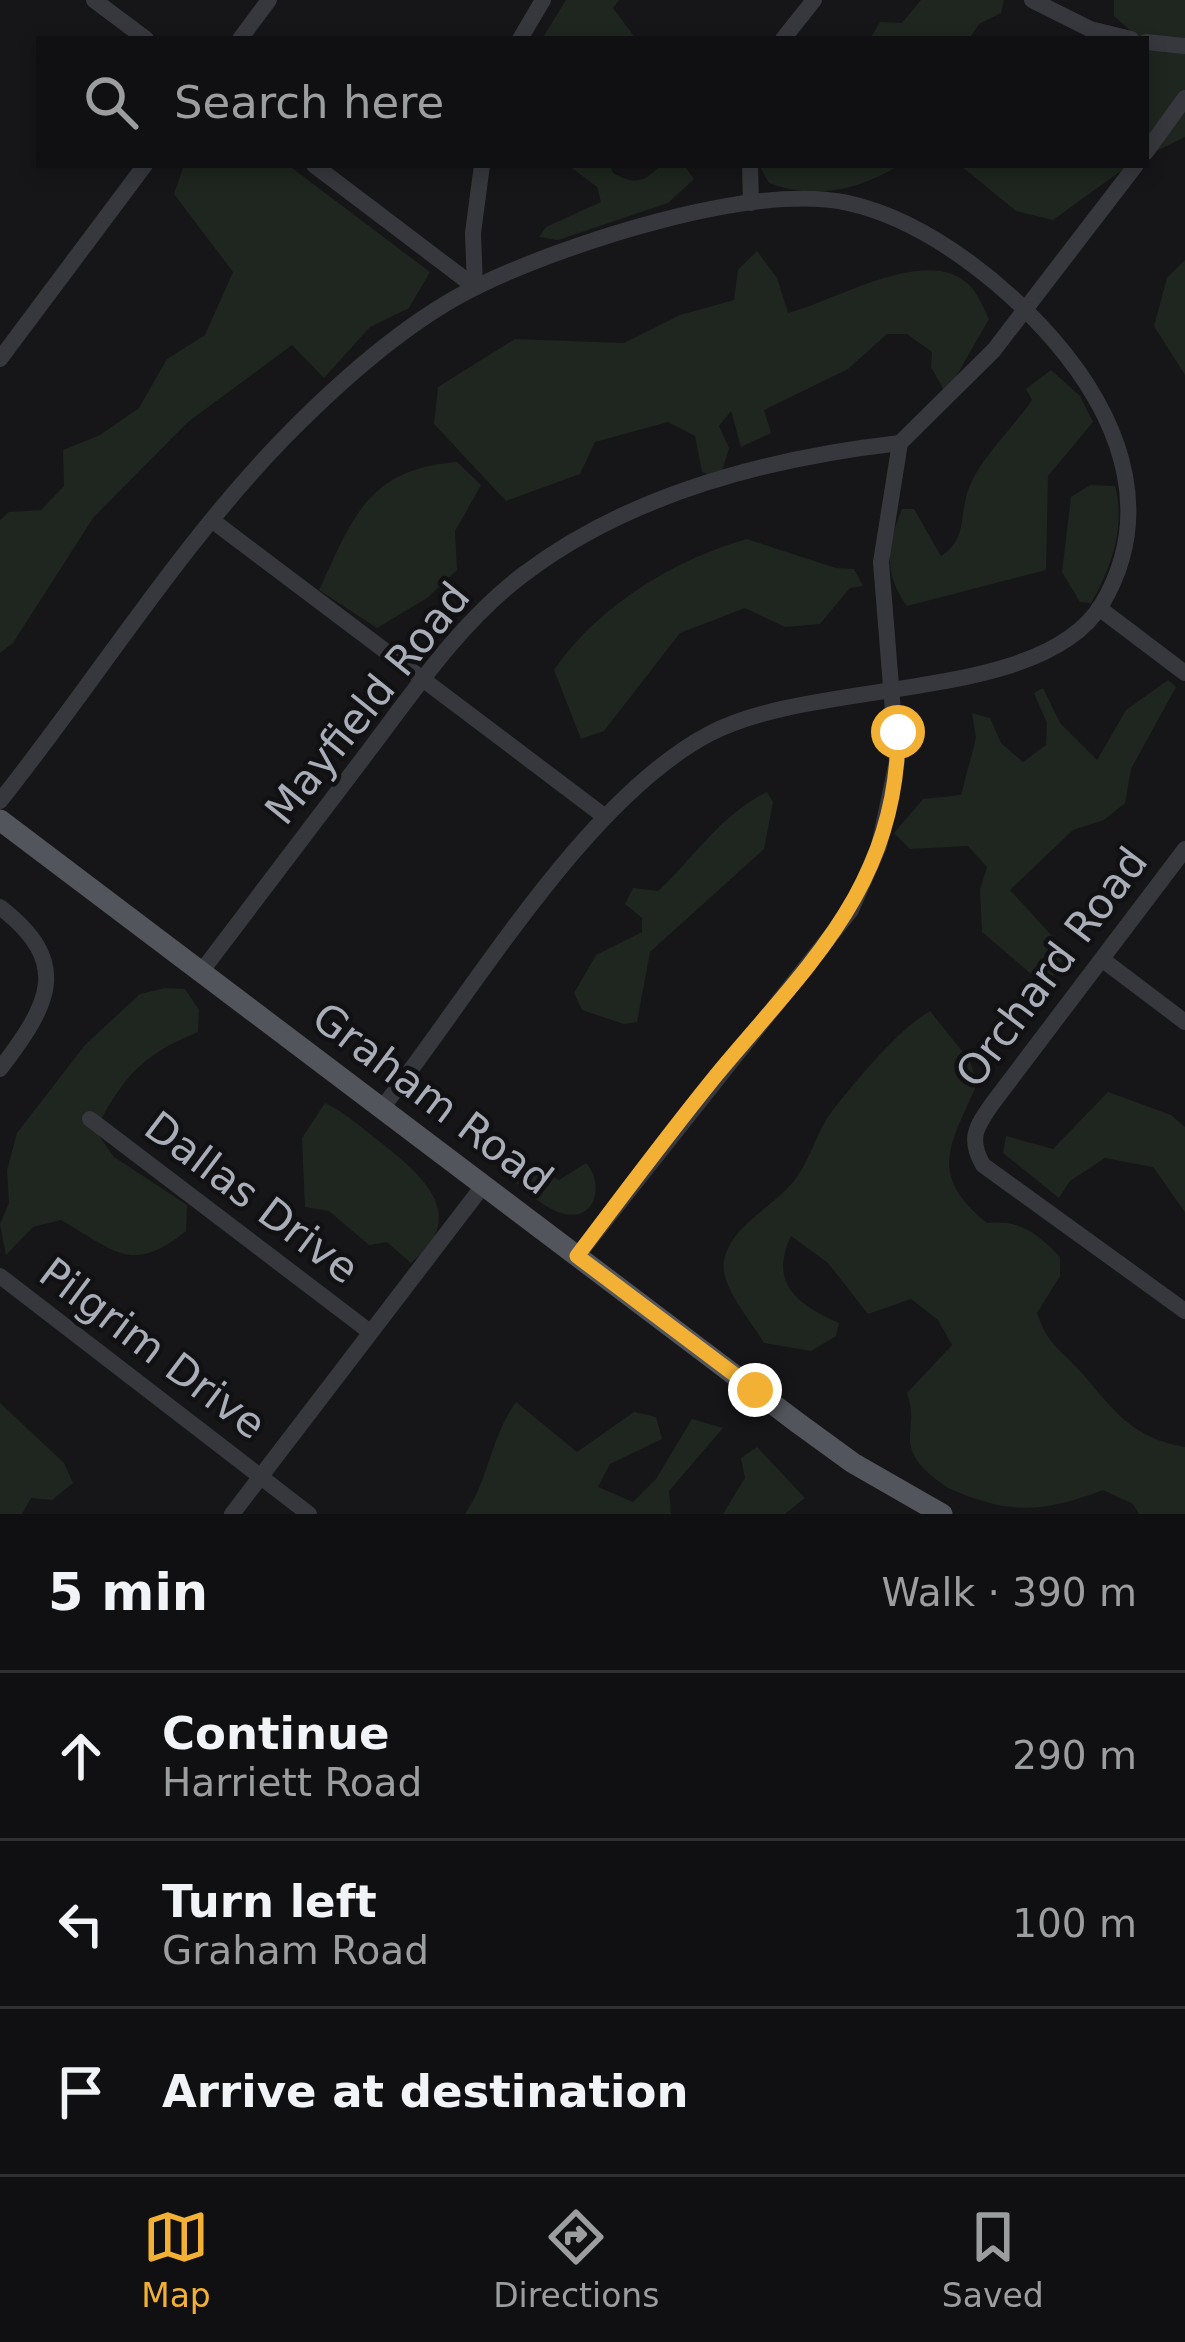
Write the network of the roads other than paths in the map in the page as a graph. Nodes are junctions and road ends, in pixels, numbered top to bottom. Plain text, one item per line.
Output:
1 (94, 0) edge
2 (269, 0) edge
3 (543, 0) edge
4 (814, 0) edge
5 (1032, 0) edge
6 (142, 36) edge
7 (242, 36) edge
8 (522, 36) edge
9 (785, 36) edge
10 (1119, 36) edge
11 (1149, 42) edge
12 (1185, 46) edge
13 (1185, 98) edge
14 (1149, 148) edge
15 (144, 168) edge
16 (318, 168) edge
17 (482, 168) edge
18 (750, 168) edge
19 (1134, 168) edge
20 (751, 202) junction
21 (475, 287) junction
22 (1025, 311) junction
23 (0, 359) edge
24 (900, 443) junction
25 (213, 521) junction
26 (1099, 608) junction
27 (1185, 673) edge
28 (423, 679) junction
29 (895, 686) junction
30 (0, 802) edge
31 (604, 816) junction
32 (0, 820) edge
33 (1185, 849) edge
34 (0, 907) edge
35 (1103, 960) junction
36 (201, 972) junction
37 (1185, 1022) edge
38 (0, 1069) edge
39 (382, 1108) junction
40 (91, 1119) dead end
41 (482, 1187) junction
42 (577, 1256) junction
43 (0, 1276) edge
44 (1185, 1311) edge
45 (370, 1332) junction
46 (263, 1478) junction
47 (232, 1514) edge
48 (309, 1514) edge
49 (942, 1514) edge

1 - 6 street
2 - 7 street
3 - 8 street
4 - 9 street
5 - 10 street
11 - 12 street
13 - 14 street
15 - 23 street
16 - 21 street
17 - 21 street
18 - 20 street
19 - 22 street
20 - 21 street
20 - 22 street
21 - 25 street
22 - 24 street
22 - 26 street
24 - 28 street, Mayfield Road
24 - 29 street
25 - 28 street
25 - 30 street
26 - 27 street
26 - 29 street
28 - 31 street
28 - 36 street, Mayfield Road
29 - 31 street
29 - 42 street
31 - 39 street
32 - 36 main road, Graham Road
33 - 35 street, Orchard Road
34 - 38 street
35 - 37 street
35 - 44 street, Orchard Road
36 - 39 main road, Graham Road
39 - 41 main road, Graham Road
40 - 45 street, Dallas Drive
41 - 42 main road, Graham Road
41 - 45 street
42 - 49 main road, Graham Road
43 - 46 street, Pilgrim Drive
45 - 46 street
46 - 47 street
46 - 48 street, Pilgrim Drive

